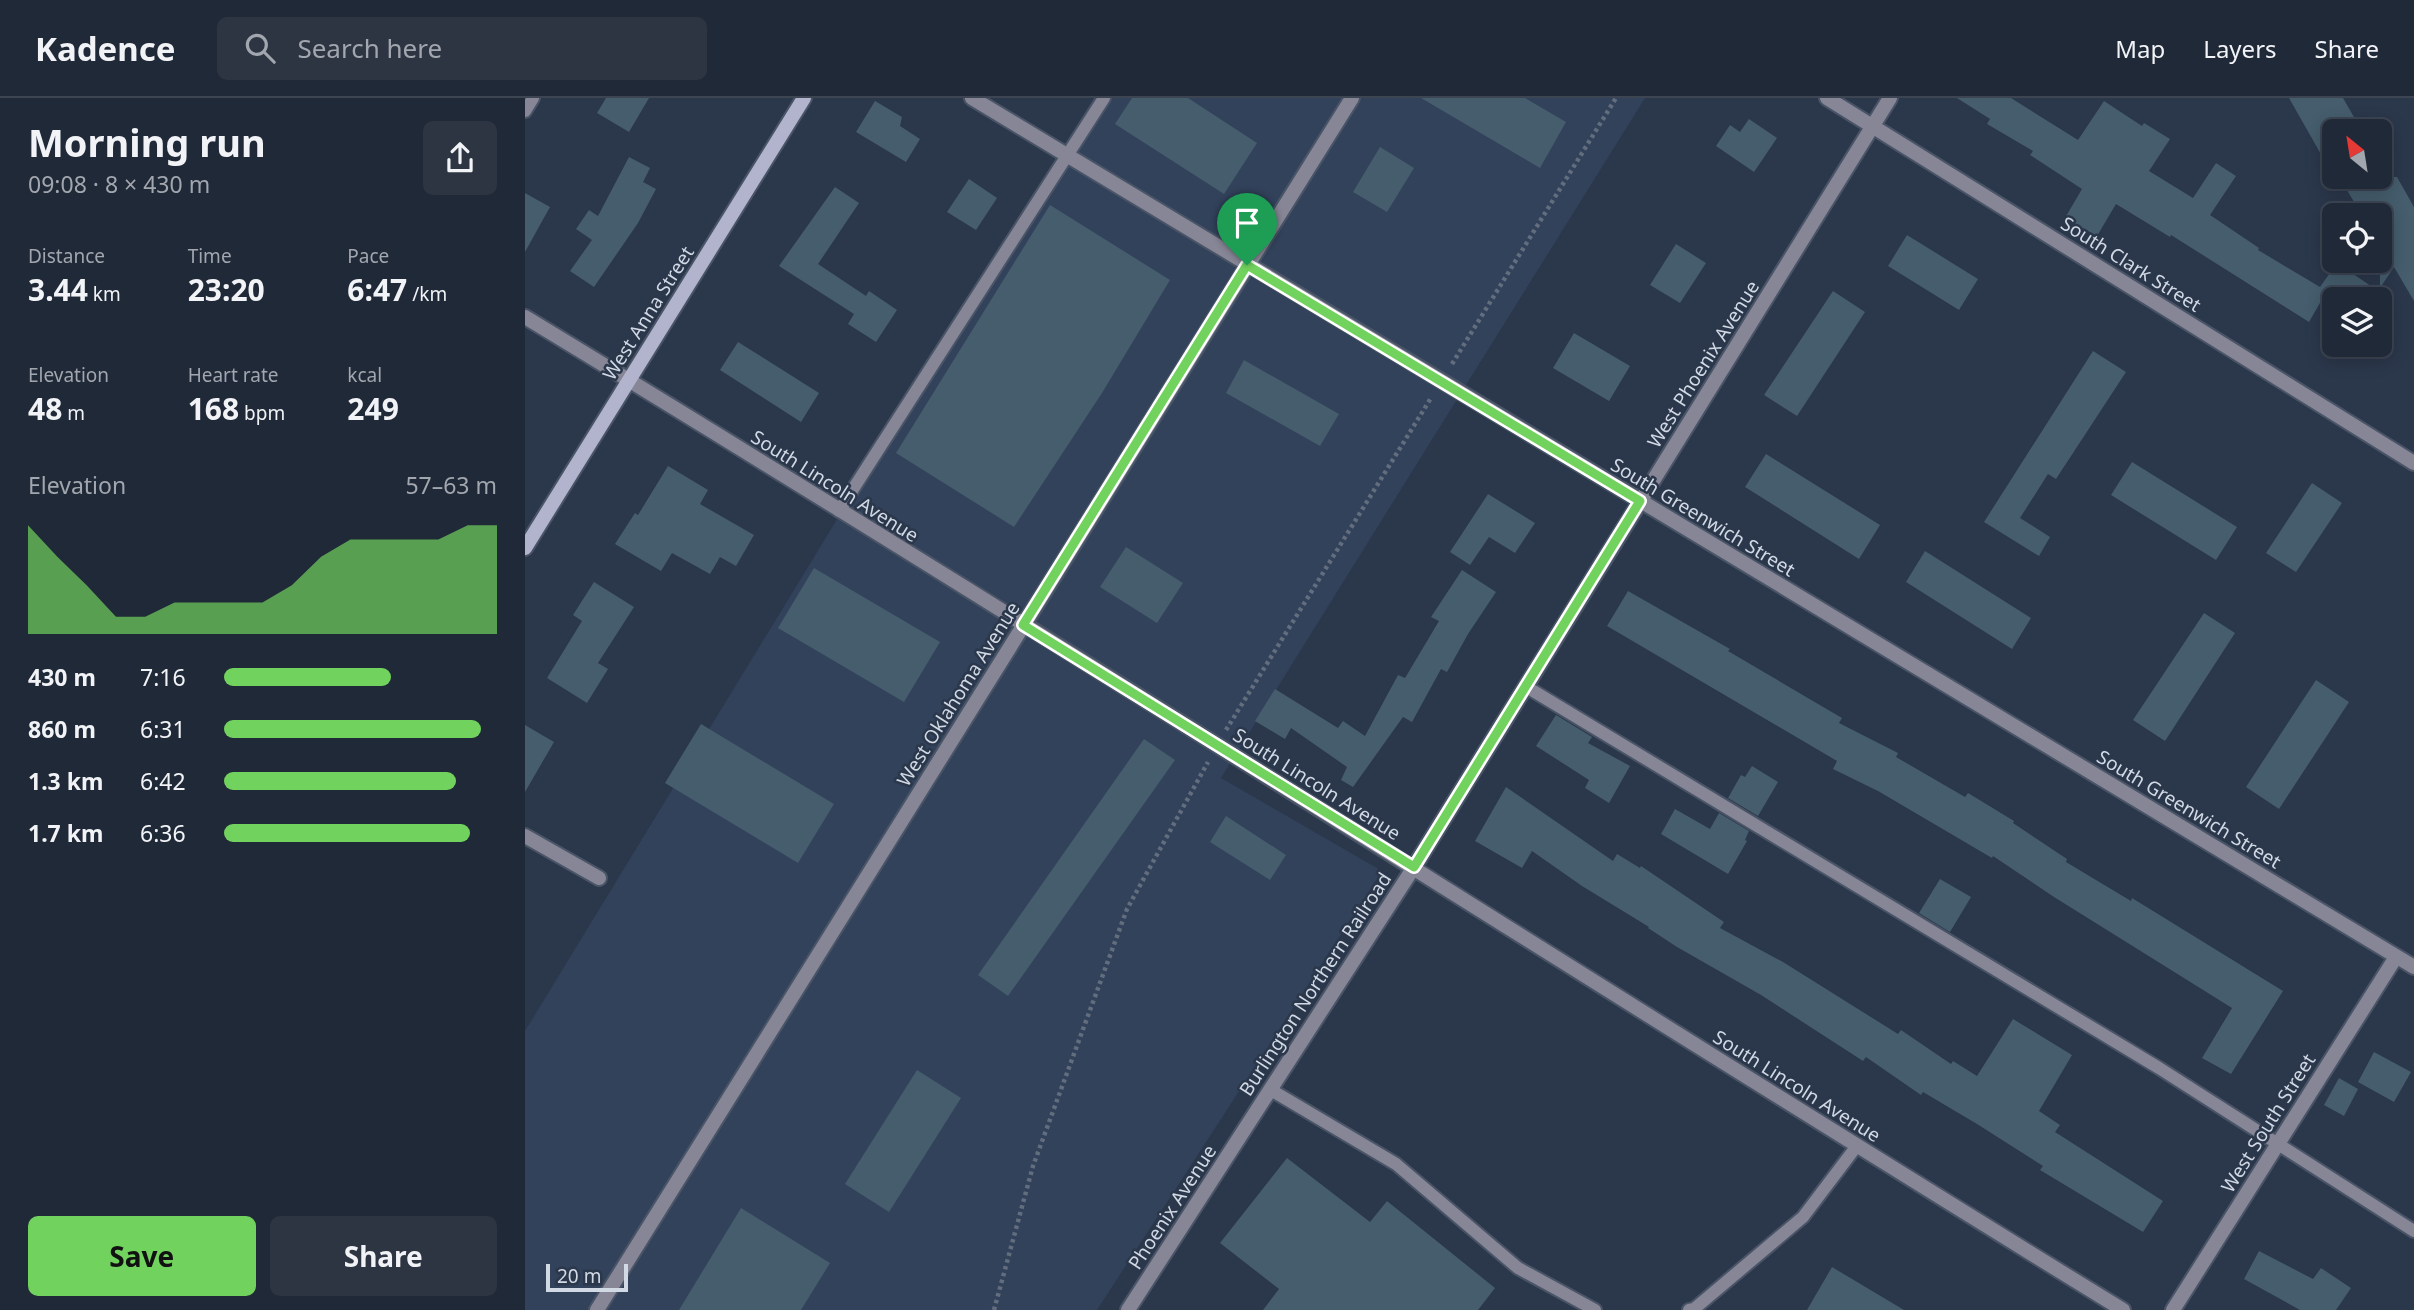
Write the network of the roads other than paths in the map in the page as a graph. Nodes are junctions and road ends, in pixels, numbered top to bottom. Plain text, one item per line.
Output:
1 (533, 98) edge
2 (804, 98) edge
3 (972, 98) edge
4 (1104, 98) edge
5 (1352, 98) edge
6 (1827, 98) edge
7 (1890, 98) edge
8 (525, 111) edge
9 (1873, 125) junction
10 (1067, 156) junction
11 (1247, 265) junction
12 (525, 317) edge
13 (629, 380) junction
14 (2414, 463) edge
15 (1640, 501) junction
16 (839, 511) junction
17 (525, 548) edge
18 (1023, 625) junction
19 (1525, 686) junction
20 (1438, 828) joint
21 (525, 836) edge
22 (1414, 867) junction
23 (599, 878) dead end
24 (2396, 957) junction
25 (2414, 967) edge
26 (1271, 1090) junction
27 (1248, 1125) joint
28 (2277, 1144) junction
29 (1856, 1147) junction
30 (2414, 1231) edge
31 (597, 1310) edge
32 (1128, 1310) edge
33 (1595, 1310) edge
34 (1689, 1310) edge
35 (2123, 1310) edge
36 (2173, 1310) edge

1 - 8 lane
2 - 13 main road, West Anna Street
3 - 10 street, South Greenwich Street
4 - 10 lane
5 - 11 street, West Oklahoma Avenue
6 - 9 street, South Clark Street
7 - 9 street, West Phoenix Avenue
9 - 14 street, South Clark Street
9 - 15 street, West Phoenix Avenue
10 - 11 street, South Greenwich Street
10 - 16 lane
11 - 15 street, South Greenwich Street
11 - 18 street, West Oklahoma Avenue
12 - 13 street, South Lincoln Avenue
13 - 16 street, South Lincoln Avenue
13 - 17 main road, West Anna Street
15 - 19 street, West Phoenix Avenue
15 - 24 street, South Greenwich Street
16 - 18 street, South Lincoln Avenue
18 - 22 street, South Lincoln Avenue
18 - 31 street, West Oklahoma Avenue
19 - 20 street, West Phoenix Avenue
19 - 28 lane
20 - 22 street, Burlington Northern Railroad
21 - 23 street
22 - 26 street, Burlington Northern Railroad
22 - 29 street, South Lincoln Avenue
24 - 25 street, South Greenwich Street
24 - 28 street, West South Street
26 - 27 street, Burlington Northern Railroad
26 - 33 lane
27 - 32 street, Phoenix Avenue
28 - 30 lane
28 - 36 street, West South Street
29 - 34 lane
29 - 35 street, South Lincoln Avenue

